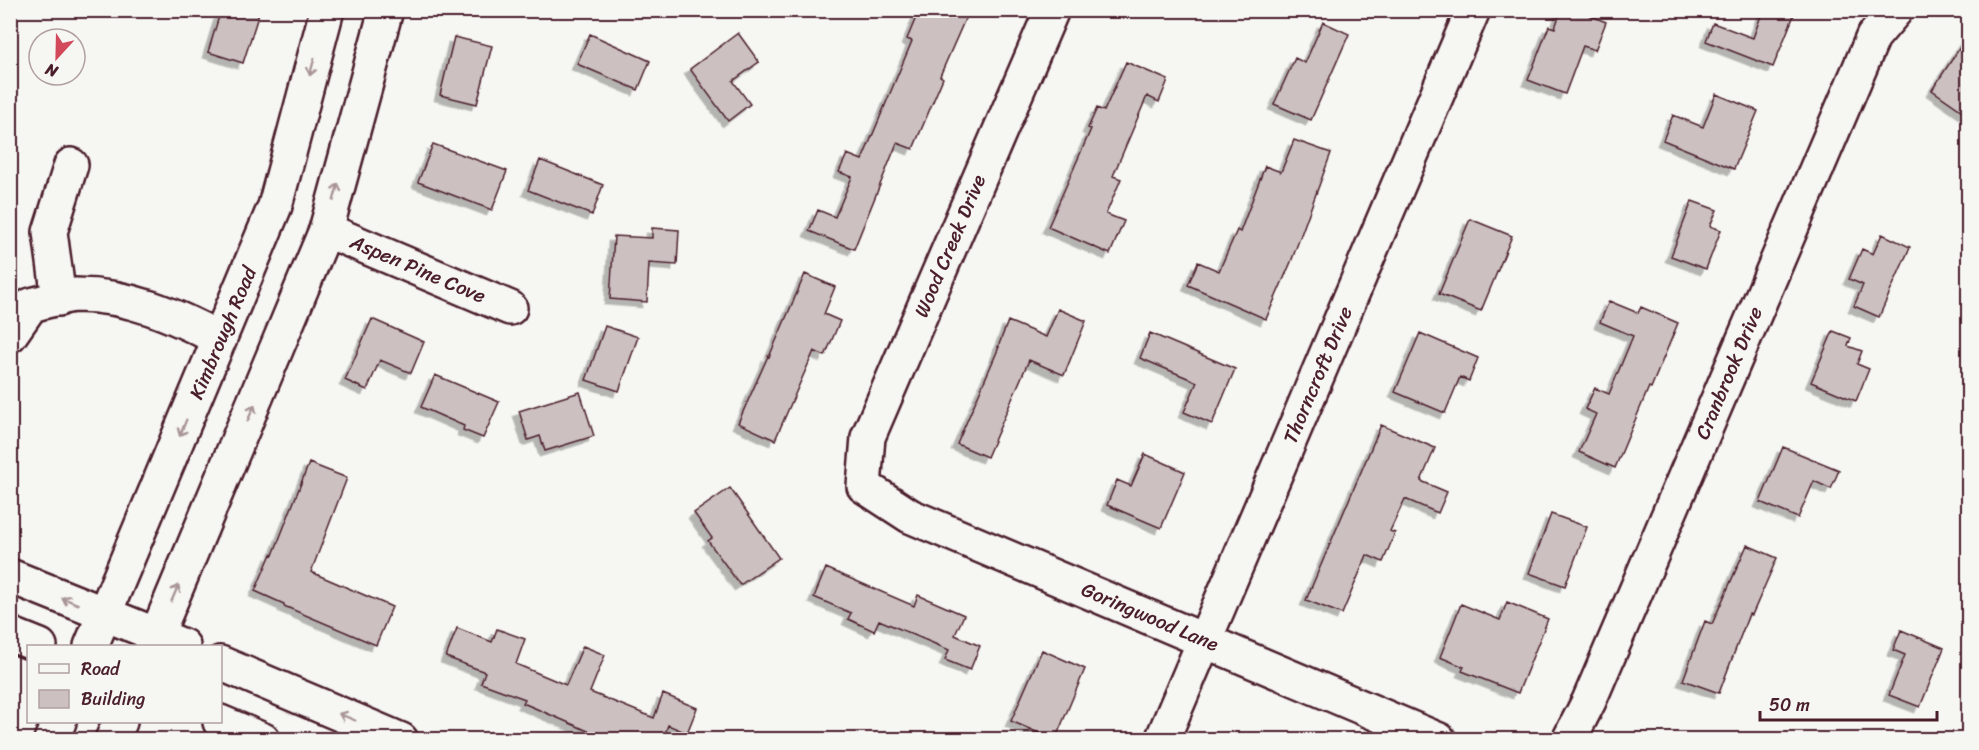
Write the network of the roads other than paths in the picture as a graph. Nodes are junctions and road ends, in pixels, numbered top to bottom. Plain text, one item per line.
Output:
1 (327, 10) edge
2 (386, 10) edge
3 (1052, 10) edge
4 (1473, 10) edge
5 (1896, 10) edge
6 (71, 165) dead end
7 (326, 230) junction
8 (59, 299) junction
9 (510, 308) dead end
10 (10, 335) edge
11 (220, 339) junction
12 (864, 486) joint
13 (10, 576) edge
14 (104, 614) junction
15 (10, 634) edge
16 (1205, 640) junction
17 (164, 642) edge
18 (38, 645) edge
19 (91, 645) edge
20 (222, 664) edge
21 (59, 723) edge
22 (120, 723) edge
23 (222, 723) edge
24 (51, 740) edge
25 (112, 740) edge
26 (263, 740) edge
27 (401, 740) edge
28 (1162, 740) edge
29 (1439, 740) edge
30 (1569, 740) edge

1 -> 11 street, Kimbrough Road
7 -> 2 street
3 - 12 street, Wood Creek Drive
4 - 16 street, Thorncroft Drive
5 - 30 street, Cranbrook Drive
6 - 8 street
7 - 9 street, Aspen Pine Cove
17 -> 7 street
8 - 10 street
8 - 11 street
11 -> 14 street, Kimbrough Road
12 - 16 street, Goringwood Lane
14 -> 13 street
14 - 17 street
14 - 19 street, Kimbrough Road
15 - 18 street
16 - 28 street, Thorncroft Drive
16 - 29 street, Goringwood Lane
27 -> 20 street
21 - 24 street
22 - 25 street
23 - 26 street

